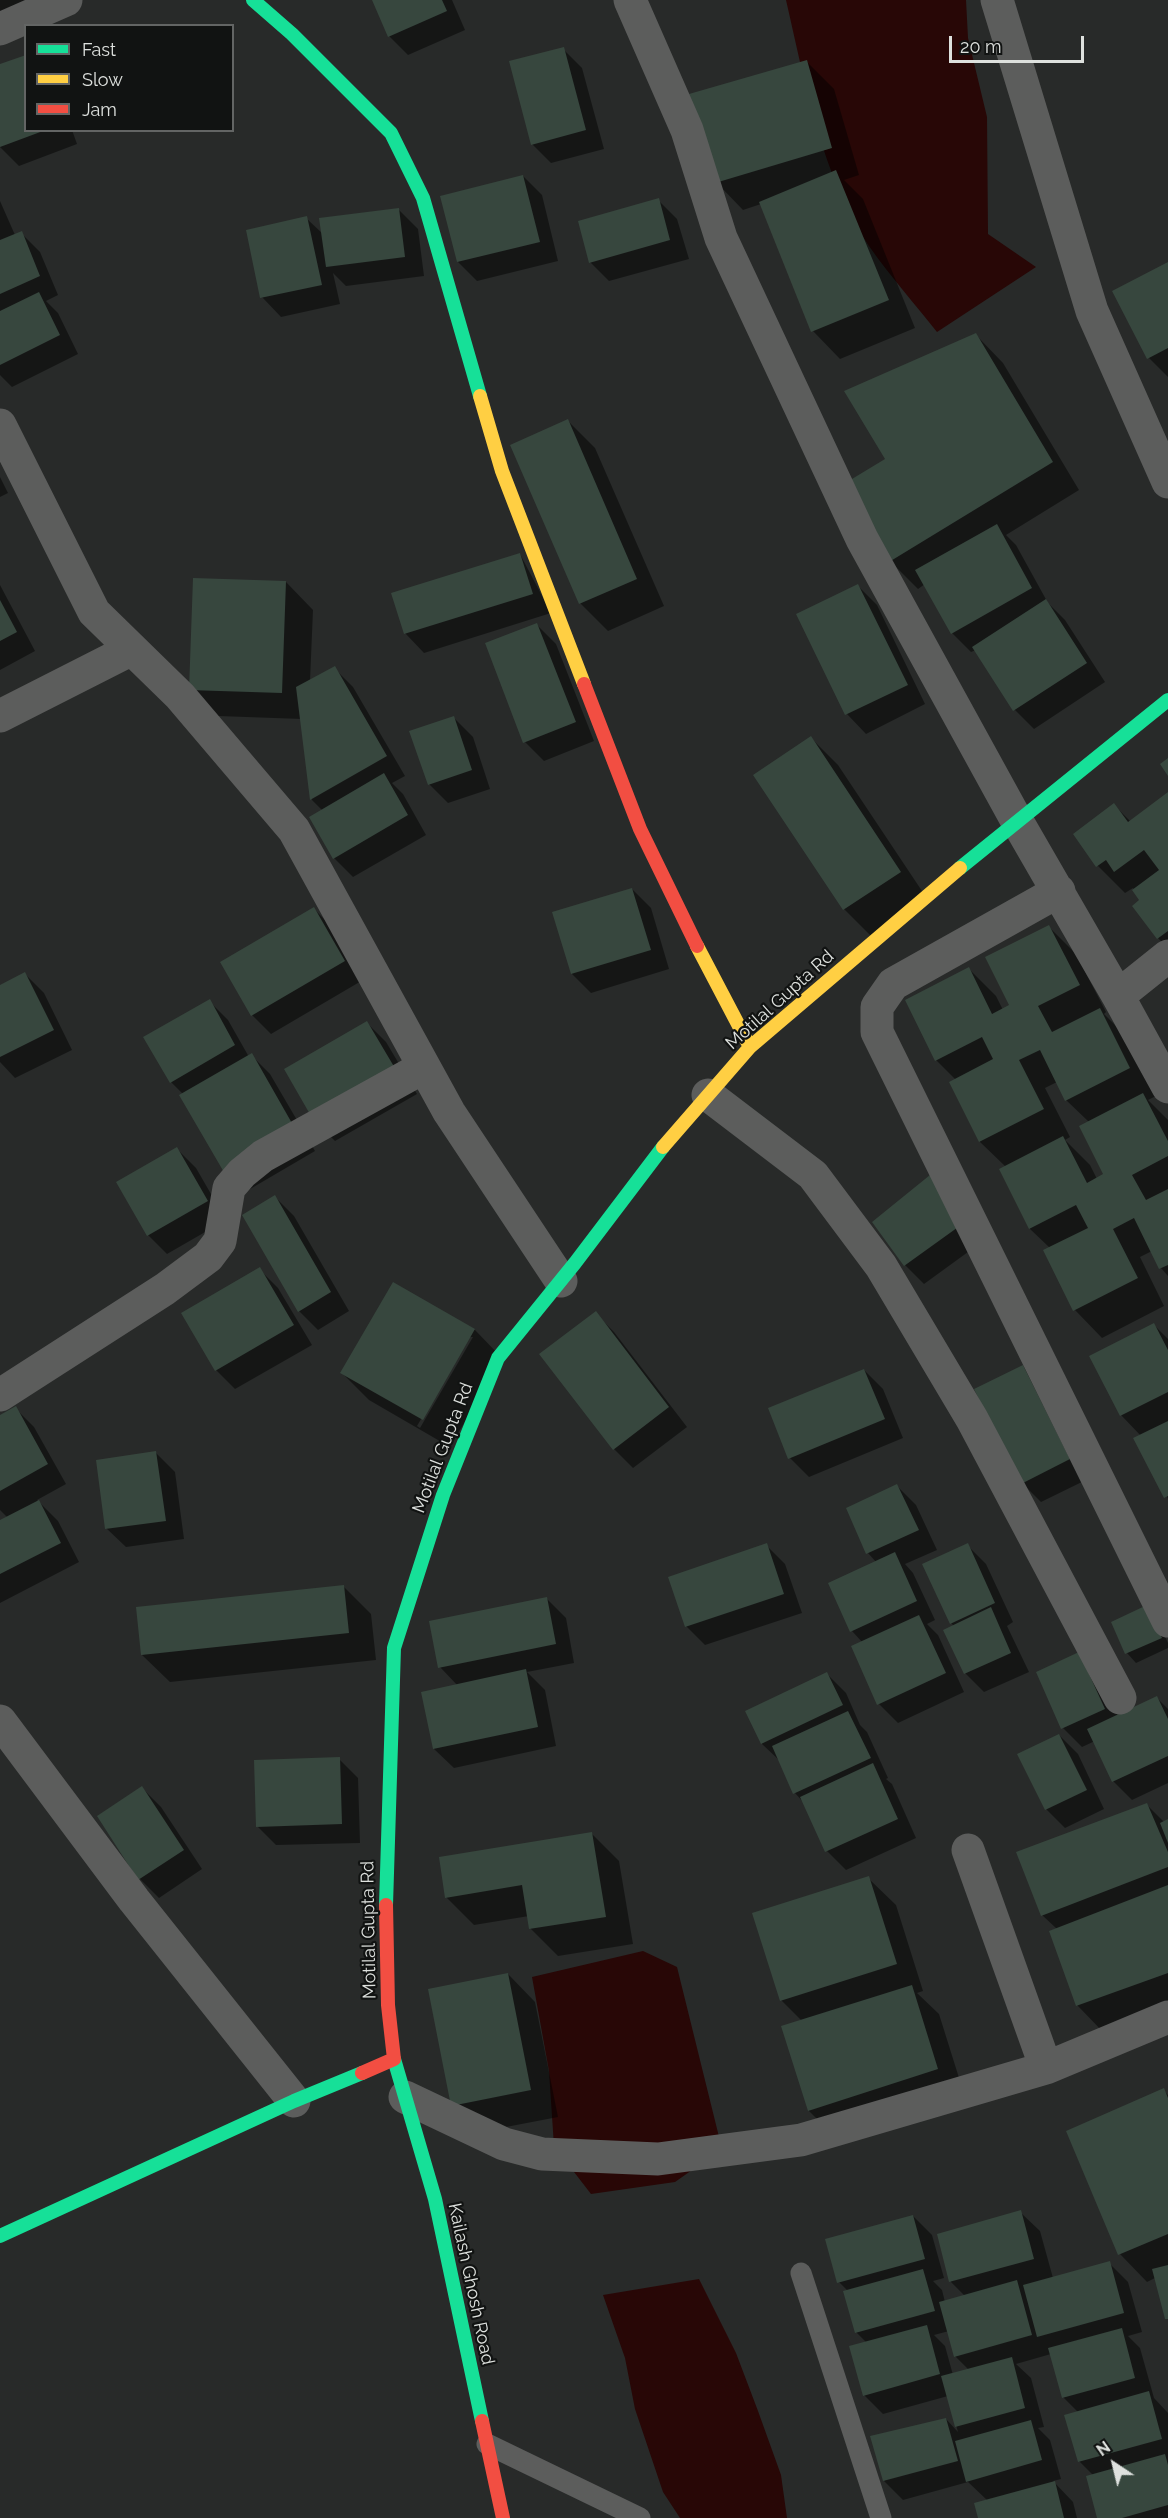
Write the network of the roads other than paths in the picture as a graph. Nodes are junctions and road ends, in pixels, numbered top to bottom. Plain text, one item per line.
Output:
1 (66, 0) edge
2 (253, 0) edge
3 (630, 0) edge
4 (997, 0) edge
5 (0, 29) edge
6 (0, 425) edge
7 (1168, 482) edge
8 (132, 649) junction
9 (1168, 700) edge
10 (0, 716) edge
11 (1017, 821) junction
12 (1059, 891) junction
13 (1168, 956) edge
14 (1118, 996) junction
15 (750, 1047) junction
16 (424, 1067) junction
17 (1168, 1087) edge
18 (708, 1095) junction
19 (561, 1281) junction
20 (0, 1395) edge
21 (1168, 1621) edge
22 (1120, 1698) dead end
23 (0, 1721) edge
24 (968, 1850) dead end
25 (1168, 2017) edge
26 (394, 2059) junction
27 (1046, 2068) junction
28 (405, 2097) junction
29 (294, 2101) junction
30 (0, 2236) edge
31 (801, 2273) dead end
32 (487, 2444) junction
33 (503, 2518) edge
34 (640, 2518) edge
35 (881, 2518) edge

1 - 5 street
2 - 15 street
3 - 11 street
4 - 7 street
6 - 8 street
8 - 10 street
8 - 16 street
9 - 11 street, Motilal Gupta Rd
11 - 12 street
11 - 15 street, Motilal Gupta Rd
12 - 14 street
12 - 21 street
13 - 14 street
14 - 17 street
15 - 18 street, Motilal Gupta Rd
16 - 19 street
16 - 20 street
18 - 19 street, Motilal Gupta Rd
18 - 22 street
19 - 26 street, Motilal Gupta Rd
23 - 29 street
24 - 27 street
25 - 27 street
26 - 28 street, Kailash Ghosh Road
26 - 29 street
27 - 28 street
28 - 32 street, Kailash Ghosh Road
29 - 30 street
31 - 35 lane
32 - 33 street, Kailash Ghosh Road
32 - 34 lane

